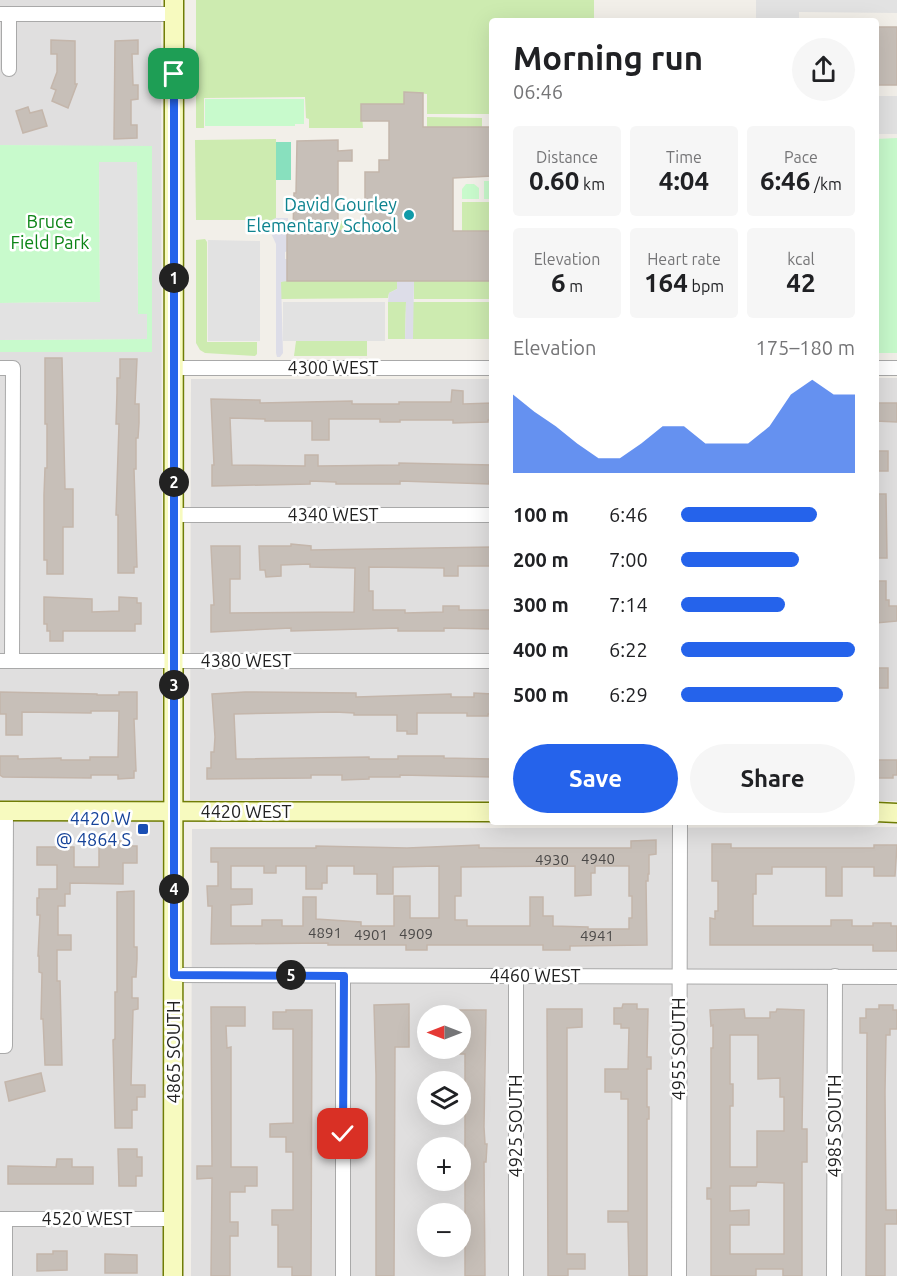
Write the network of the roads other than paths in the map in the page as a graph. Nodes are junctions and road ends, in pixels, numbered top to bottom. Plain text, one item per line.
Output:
1 (174, 7) edge
2 (5, 14) edge
3 (9, 69) dead end
4 (6, 368) edge
5 (174, 368) junction
6 (489, 368) edge
7 (879, 368) edge
8 (897, 368) edge
9 (6, 514) edge
10 (174, 515) junction
11 (489, 515) edge
12 (6, 661) edge
13 (174, 661) junction
14 (489, 661) edge
15 (3, 811) edge
16 (174, 811) junction
17 (489, 812) edge
18 (879, 812) edge
19 (897, 813) edge
20 (680, 825) edge
21 (174, 975) junction
22 (344, 976) junction
23 (516, 976) junction
24 (679, 976) junction
25 (835, 976) junction
26 (897, 976) edge
27 (3, 1046) edge
28 (3, 1219) edge
29 (174, 1219) junction
30 (5, 1276) edge
31 (173, 1276) edge
32 (343, 1276) edge
33 (516, 1276) edge
34 (679, 1276) edge
35 (834, 1276) edge

1 - 2 street
1 - 5 street, 4865 SOUTH
2 - 3 street
4 - 9 street
5 - 6 street, 4300 WEST
5 - 10 street, 4865 SOUTH
7 - 8 street
9 - 12 street
10 - 11 street, 4340 WEST
10 - 13 street, 4865 SOUTH
12 - 13 street, 4380 WEST
13 - 14 street, 4380 WEST
13 - 16 street, 4865 SOUTH
15 - 16 street, 4420 WEST
15 - 27 street
16 - 17 street, 4420 WEST
16 - 21 street, 4865 SOUTH
18 - 19 street
20 - 24 street, 4955 SOUTH
21 - 22 street, 4460 WEST
21 - 29 street, 4865 SOUTH
22 - 23 street, 4460 WEST
22 - 32 street
23 - 24 street, 4460 WEST
23 - 33 street, 4925 SOUTH
24 - 25 street, 4460 WEST
24 - 34 street, 4955 SOUTH
25 - 26 street, 4460 WEST
25 - 35 street, 4985 SOUTH
28 - 29 street, 4520 WEST
28 - 30 street
29 - 31 street, 4865 SOUTH

